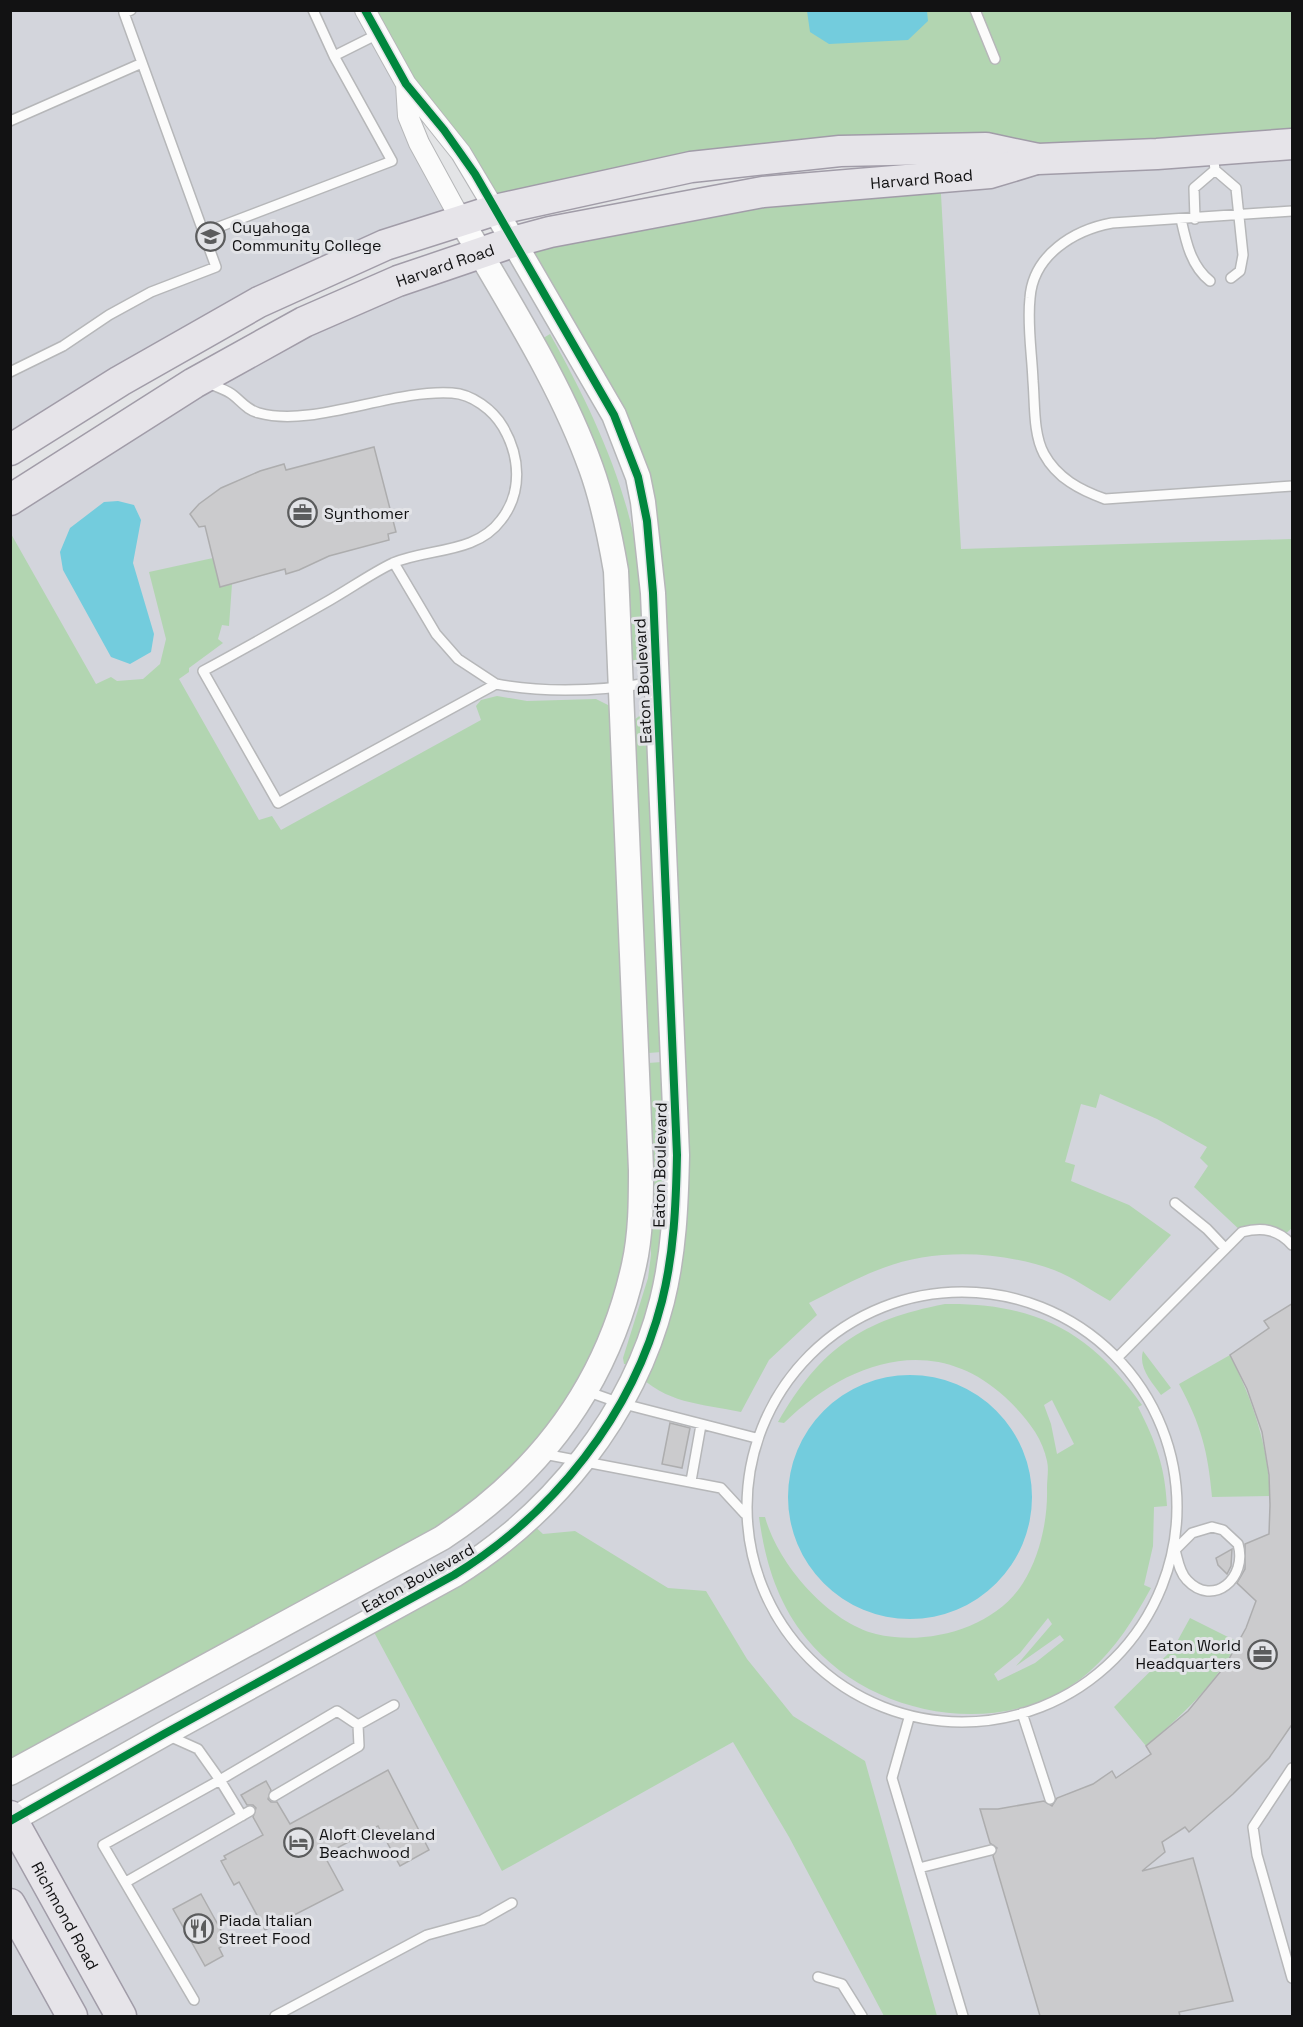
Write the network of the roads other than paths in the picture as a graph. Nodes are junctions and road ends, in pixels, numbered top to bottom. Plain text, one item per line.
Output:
1 (313, 10) edge
2 (365, 10) edge
3 (975, 10) edge
4 (126, 11) edge
5 (378, 34) junction
6 (334, 56) junction
7 (995, 58) dead end
8 (142, 63) junction
9 (406, 84) junction
10 (10, 121) edge
11 (1293, 144) edge
12 (1038, 159) junction
13 (1214, 160) junction
14 (495, 210) junction
15 (1293, 211) edge
16 (1239, 216) junction
17 (1181, 219) junction
18 (1195, 219) junction
19 (461, 220) junction
20 (203, 233) junction
21 (513, 242) junction
22 (480, 253) junction
23 (1231, 278) dead end
24 (1210, 280) dead end
25 (10, 372) edge
26 (232, 378) junction
27 (10, 450) edge
28 (1293, 486) edge
29 (10, 500) edge
30 (394, 563) junction
31 (657, 682) junction
32 (496, 684) junction
33 (621, 687) junction
34 (1175, 1203) dead end
35 (1293, 1245) edge
36 (1225, 1248) junction
37 (1117, 1358) junction
38 (586, 1391) junction
39 (620, 1403) junction
40 (701, 1425) junction
41 (756, 1438) junction
42 (542, 1453) junction
43 (582, 1460) junction
44 (691, 1481) junction
45 (745, 1514) junction
46 (1175, 1550) junction
47 (394, 1705) dead end
48 (1022, 1713) junction
49 (909, 1718) junction
50 (358, 1725) junction
51 (164, 1734) junction
52 (1293, 1768) edge
53 (10, 1773) edge
54 (220, 1780) junction
55 (274, 1796) dead end
56 (1050, 1799) dead end
57 (11, 1819) edge
58 (992, 1850) dead end
59 (10, 1853) edge
60 (919, 1868) junction
61 (126, 1882) junction
62 (512, 1903) dead end
63 (10, 1904) edge
64 (818, 1977) dead end
65 (1293, 1978) edge
66 (194, 2000) dead end
67 (72, 2016) edge
68 (116, 2016) edge
69 (121, 2016) edge
70 (275, 2016) edge
71 (862, 2016) edge
72 (963, 2016) edge

1 - 6 lane
2 - 5 street
3 - 7 lane
4 - 8 lane
5 - 6 lane
5 - 9 street
6 - 20 lane
8 - 10 lane
8 - 20 lane
9 - 14 street
9 - 19 street
11 - 13 main road, Harvard Road
12 - 13 main road, Harvard Road
12 - 14 main road, Harvard Road
12 - 21 main road, Harvard Road
13 - 16 lane
13 - 18 lane
14 - 19 main road, Harvard Road
14 - 21 street, Eaton Boulevard
15 - 16 lane
16 - 18 lane
16 - 23 lane
17 - 18 lane
17 - 24 lane
17 - 28 lane
19 - 22 street, Eaton Boulevard
19 - 27 main road, Harvard Road
20 - 25 lane
21 - 22 main road, Harvard Road
21 - 31 street, Eaton Boulevard
22 - 26 main road, Harvard Road
22 - 33 street, Eaton Boulevard
26 - 29 main road, Harvard Road
26 - 30 lane
30 - 32 lane
30 - 32 lane
31 - 33 lane
31 - 39 street, Eaton Boulevard
32 - 33 lane
33 - 38 street, Eaton Boulevard
34 - 36 lane
35 - 36 lane
36 - 37 lane
37 - 41 lane
37 - 46 lane
38 - 39 lane
38 - 42 street, Eaton Boulevard
39 - 40 lane
39 - 43 street, Eaton Boulevard
40 - 41 lane
40 - 44 lane
41 - 45 lane
42 - 43 lane
42 - 53 street, Eaton Boulevard
43 - 44 lane
43 - 51 street, Eaton Boulevard
44 - 45 lane
45 - 49 lane
46 - 46 lane
46 - 48 lane
47 - 50 lane
48 - 49 lane
48 - 56 lane
49 - 60 lane
50 - 54 lane
50 - 55 lane
51 - 54 lane
51 - 57 street, Eaton Boulevard
52 - 65 lane
54 - 61 lane
54 - 61 lane
57 - 69 main road, Richmond Road
58 - 60 lane
59 - 68 main road
60 - 72 lane
61 - 66 lane
62 - 70 lane
63 - 67 main road
64 - 71 lane

